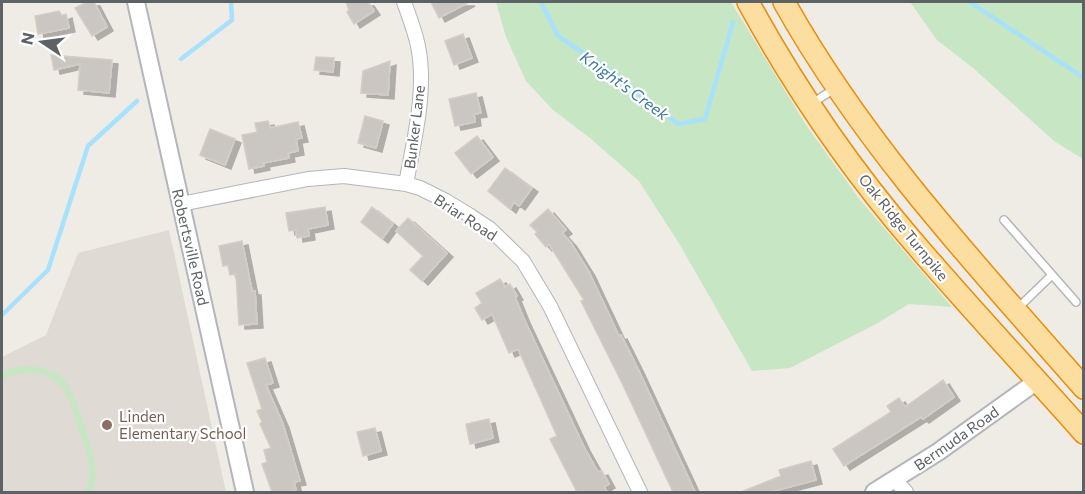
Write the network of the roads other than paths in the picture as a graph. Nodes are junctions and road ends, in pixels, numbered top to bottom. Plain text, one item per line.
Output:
1 (136, 2) edge
2 (404, 2) edge
3 (748, 2) edge
4 (784, 2) edge
5 (836, 87) junction
6 (810, 104) junction
7 (406, 184) junction
8 (181, 204) junction
9 (1004, 220) dead end
10 (1052, 275) junction
11 (1076, 302) dead end
12 (1016, 310) junction
13 (1062, 363) junction
14 (1037, 381) junction
15 (1083, 388) edge
16 (1083, 433) edge
17 (901, 486) edge
18 (245, 492) edge
19 (640, 492) edge
20 (873, 492) edge

1 - 8 street, Robertsville Road
2 - 7 street, Bunker Lane
3 - 6 highway, Oak Ridge Turnpike
4 - 5 highway, Oak Ridge Turnpike
5 - 6 lane
5 - 12 highway, Oak Ridge Turnpike
6 - 14 highway, Oak Ridge Turnpike
7 - 8 street, Briar Road
7 - 19 street, Briar Road
8 - 18 street, Robertsville Road
9 - 10 lane
10 - 11 lane
10 - 12 lane
12 - 13 highway, Oak Ridge Turnpike
13 - 14 highway
13 - 15 highway, Oak Ridge Turnpike
14 - 16 highway, Oak Ridge Turnpike
14 - 17 street, Bermuda Road
17 - 20 street, Bermuda Road

